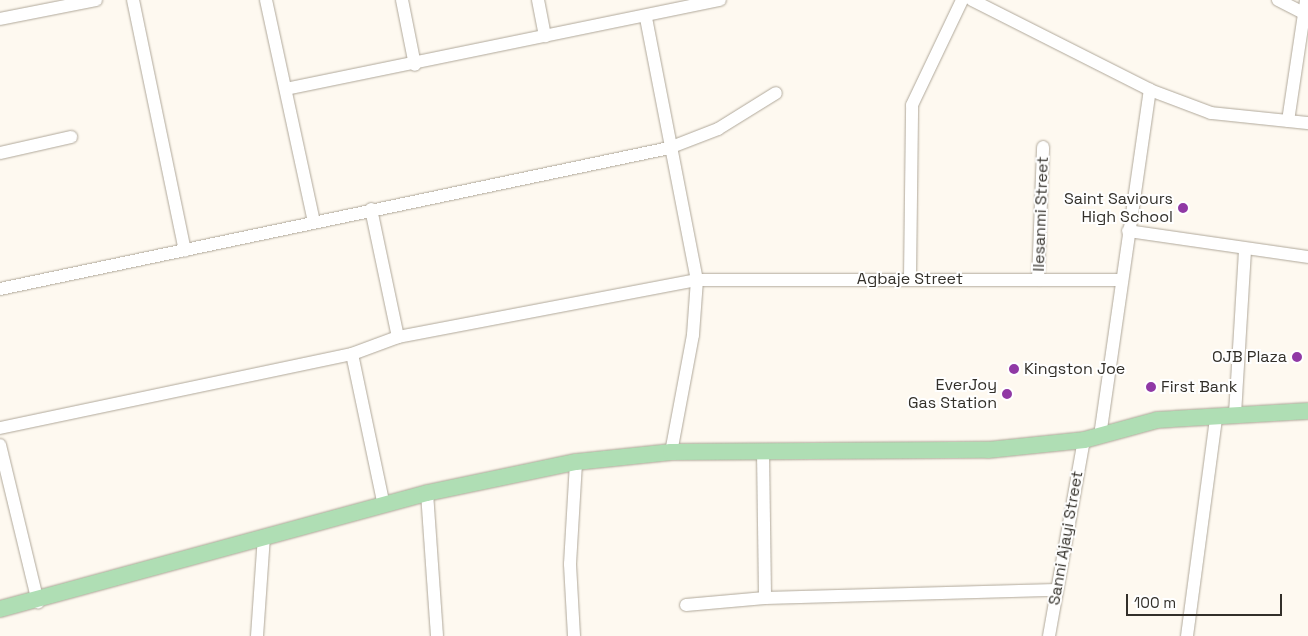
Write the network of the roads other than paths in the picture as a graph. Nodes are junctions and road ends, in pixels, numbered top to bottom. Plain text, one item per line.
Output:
1 (96, 0) edge
2 (133, 0) edge
3 (266, 0) edge
4 (402, 0) edge
5 (538, 0) edge
6 (720, 0) edge
7 (962, 0) edge
8 (972, 0) edge
9 (1278, 0) edge
10 (1306, 0) edge
11 (678, 5) edge
12 (1304, 13) junction
13 (646, 18) junction
14 (0, 19) edge
15 (545, 36) junction
16 (415, 65) junction
17 (286, 89) junction
18 (1150, 90) junction
19 (776, 93) dead end
20 (1288, 121) junction
21 (1308, 122) edge
22 (71, 137) dead end
23 (1043, 147) dead end
24 (669, 148) junction
25 (0, 153) edge
26 (371, 209) junction
27 (314, 222) junction
28 (1128, 231) junction
29 (1246, 249) junction
30 (185, 251) junction
31 (1308, 257) edge
32 (910, 278) junction
33 (698, 280) junction
34 (1038, 280) junction
35 (1122, 280) junction
36 (0, 289) edge
37 (398, 337) junction
38 (352, 354) junction
39 (1308, 411) edge
40 (1235, 414) junction
41 (1216, 418) junction
42 (0, 428) edge
43 (1100, 436) junction
44 (1084, 440) junction
45 (0, 445) edge
46 (671, 452) junction
47 (763, 452) junction
48 (576, 462) junction
49 (427, 493) junction
50 (384, 506) junction
51 (264, 537) junction
52 (1056, 590) junction
53 (765, 598) junction
54 (38, 602) junction
55 (686, 605) dead end
56 (0, 609) edge
57 (257, 636) edge
58 (437, 636) edge
59 (574, 636) edge
60 (1049, 636) edge
61 (1187, 636) edge

1 - 14 street
2 - 30 street
3 - 17 street
4 - 16 street
5 - 15 street
6 - 11 street
7 - 32 street
8 - 18 street
9 - 12 street
10 - 12 street
11 - 13 street
12 - 20 street
13 - 15 street
13 - 24 street
15 - 16 street
16 - 17 street
17 - 27 street
18 - 20 street
18 - 28 street
19 - 24 street
20 - 21 street
22 - 25 street
23 - 34 street, Ilesanmi Street
24 - 26 street
24 - 33 street
26 - 27 street
26 - 37 street
27 - 30 street
28 - 29 street
28 - 35 street
29 - 31 street
29 - 40 street
30 - 36 street
32 - 33 street, Agbaje Street
32 - 34 street, Agbaje Street
33 - 37 street, Agbaje Street
33 - 46 street
34 - 35 street, Agbaje Street
35 - 43 street
37 - 38 street, Agbaje Street
38 - 42 street, Agbaje Street
38 - 50 street
39 - 40 main road
40 - 41 main road
41 - 43 main road
41 - 61 street
43 - 44 main road
44 - 47 main road
44 - 52 street, Sanni Ajayi Street
45 - 54 street
46 - 47 main road
46 - 48 main road
47 - 53 street
48 - 49 main road
48 - 59 street
49 - 50 main road
49 - 58 street
50 - 51 main road
51 - 54 main road
51 - 57 street
52 - 53 street
52 - 60 street, Sanni Ajayi Street
53 - 55 street
54 - 56 main road

